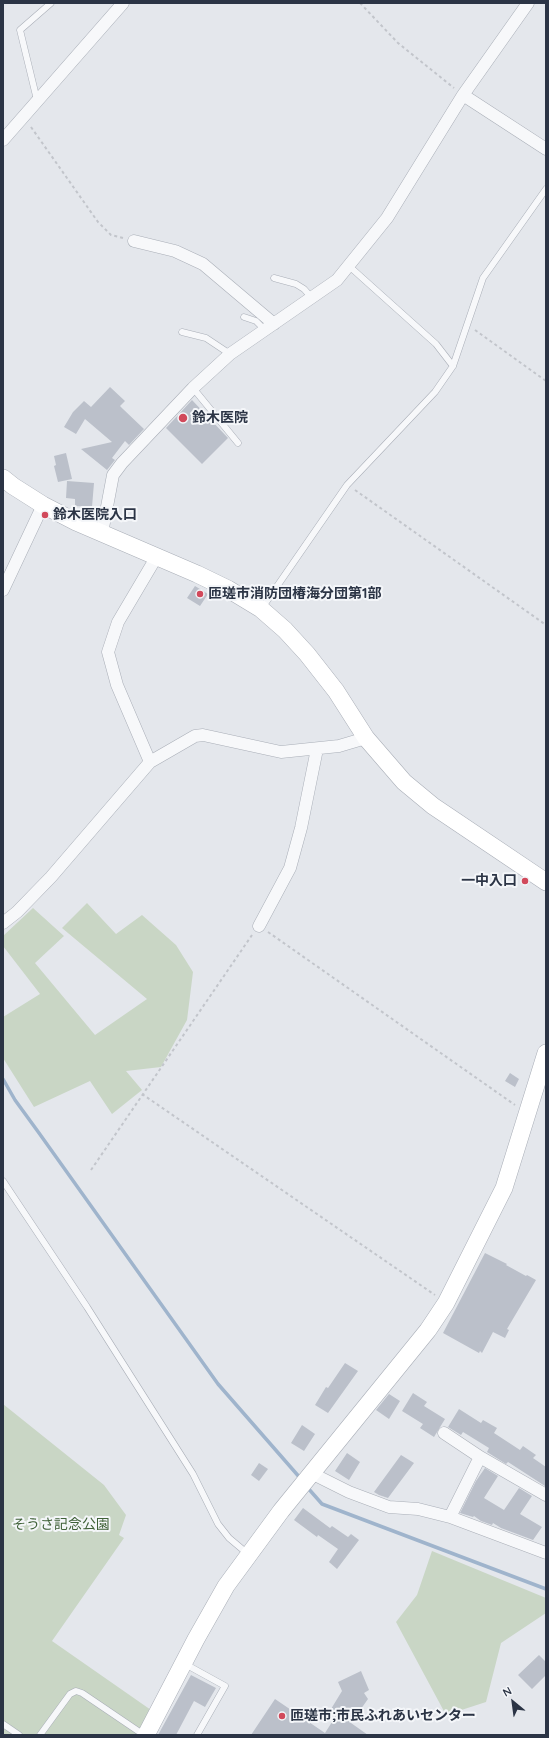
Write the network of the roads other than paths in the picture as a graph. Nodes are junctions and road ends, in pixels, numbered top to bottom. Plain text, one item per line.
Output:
1 (50, 3) edge
2 (123, 3) edge
3 (528, 3) edge
4 (463, 95) junction
5 (37, 100) junction
6 (3, 138) edge
7 (546, 149) edge
8 (546, 189) edge
9 (134, 241) road end
10 (349, 266) junction
11 (274, 278) dead end
12 (312, 298) junction
13 (244, 317) dead end
14 (269, 327) junction
15 (182, 332) dead end
16 (230, 354) junction
17 (453, 366) junction
18 (192, 388) junction
19 (238, 443) dead end
20 (3, 478) edge
21 (43, 505) junction
22 (102, 532) junction
23 (157, 556) junction
24 (3, 590) edge
25 (261, 609) junction
26 (366, 738) junction
27 (317, 749) junction
28 (150, 762) junction
29 (546, 882) edge
30 (3, 923) edge
31 (259, 926) road end
32 (546, 1054) edge
33 (3, 1181) edge
34 (444, 1433) dead end
35 (480, 1457) junction
36 (311, 1473) junction
37 (546, 1495) edge
38 (450, 1517) junction
39 (546, 1553) edge
40 (249, 1555) junction
41 (183, 1663) junction
42 (3, 1724) edge
43 (19, 1735) edge
44 (40, 1735) edge
45 (145, 1735) edge
46 (196, 1735) edge

1 - 5 lane
2 - 5 street
3 - 4 street
4 - 7 street
4 - 10 street
5 - 6 street
8 - 17 lane
9 - 14 street
10 - 12 street
10 - 17 lane
11 - 12 lane
12 - 14 street
13 - 14 lane
14 - 16 street
15 - 16 lane
16 - 18 street
17 - 25 lane
18 - 19 lane
18 - 22 street
20 - 21 street
21 - 22 street
21 - 24 street
22 - 23 street
23 - 25 street
23 - 28 street
25 - 26 street
26 - 27 street
26 - 29 street
27 - 28 street
27 - 31 street
28 - 30 street
32 - 36 street
33 - 40 lane
34 - 35 street
35 - 37 street
35 - 38 street
36 - 38 street
36 - 40 street
38 - 39 street
40 - 41 street
41 - 45 street
41 - 46 lane
42 - 43 lane
44 - 45 lane

